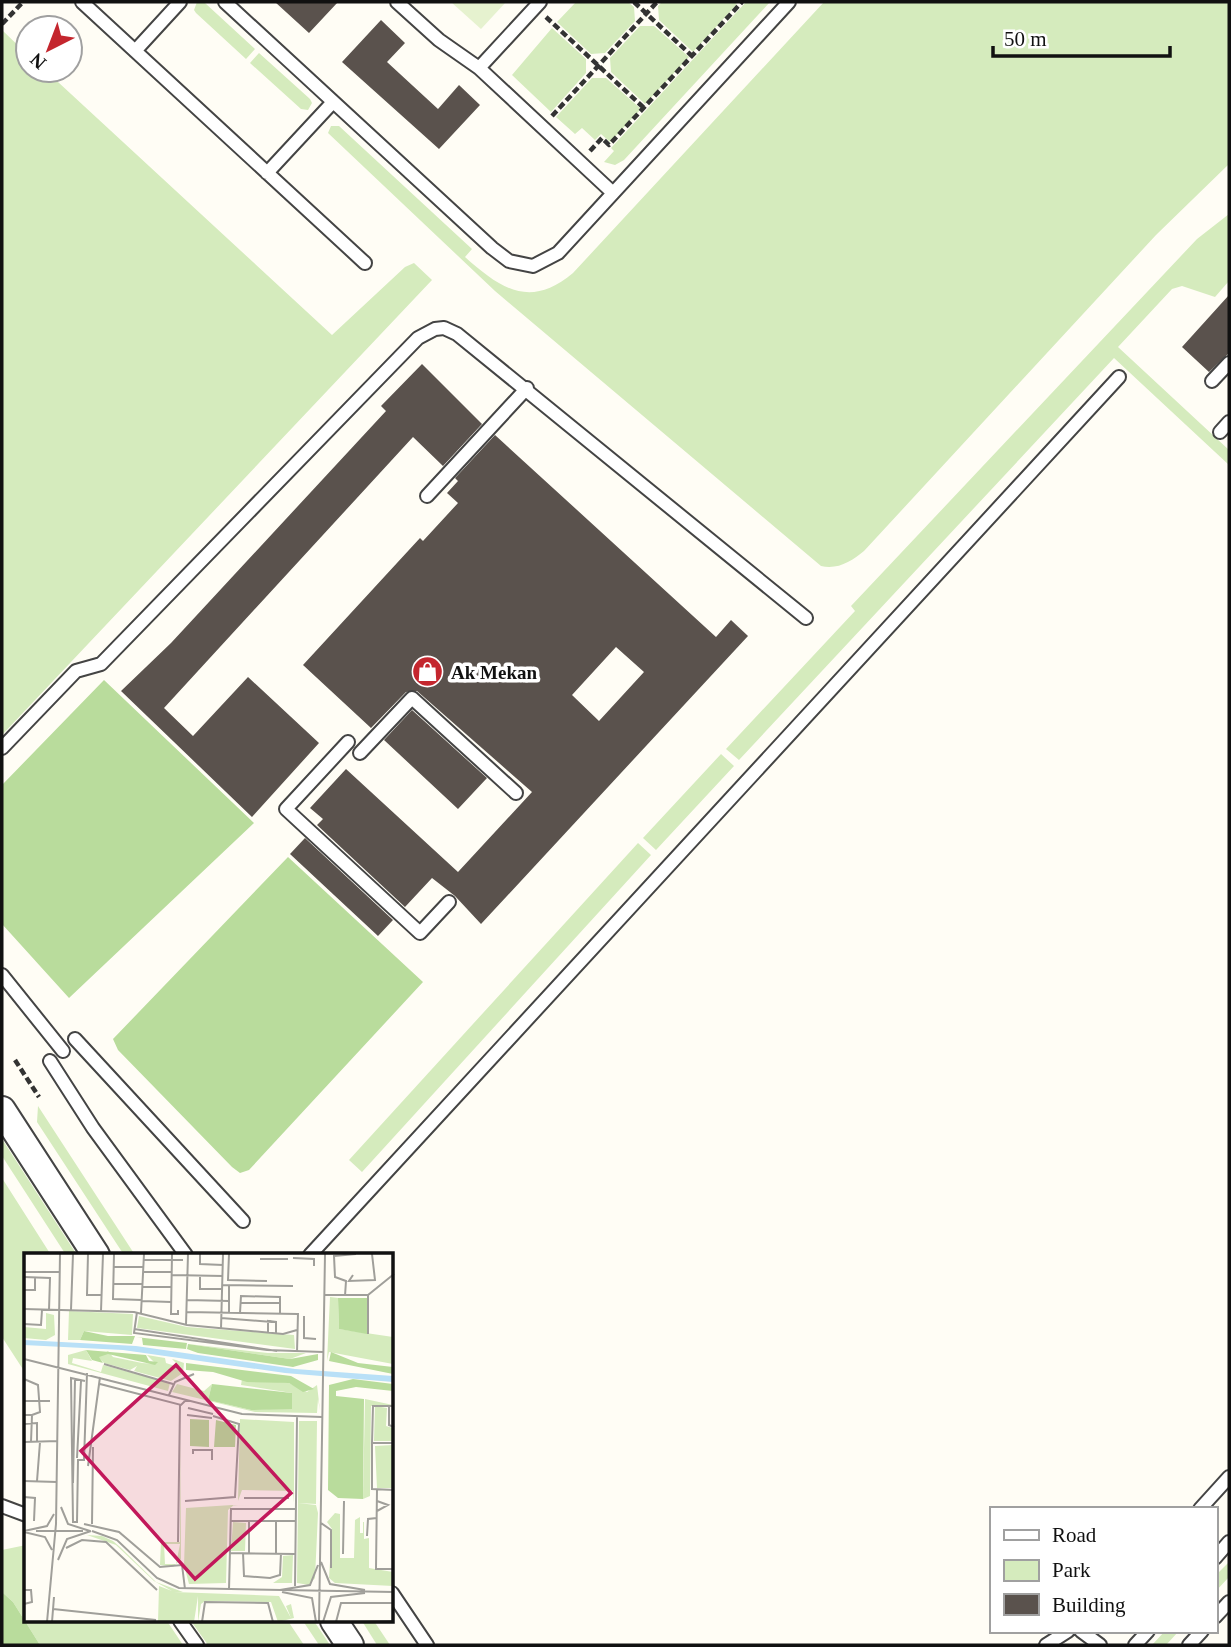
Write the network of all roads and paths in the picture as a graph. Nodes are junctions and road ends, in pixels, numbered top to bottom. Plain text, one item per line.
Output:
1 (23, 2) edge
2 (82, 2) edge
3 (180, 2) edge
4 (225, 2) edge
5 (397, 2) edge
6 (540, 2) edge
7 (634, 2) edge
8 (657, 2) edge
9 (741, 2) edge
10 (789, 2) edge
11 (647, 13) junction
12 (2, 24) edge
13 (555, 25) dead end
14 (135, 51) junction
15 (692, 56) junction
16 (598, 65) junction
17 (479, 68) junction
18 (333, 102) junction
19 (644, 108) junction
20 (553, 114) dead end
21 (591, 150) dead end
22 (267, 173) junction
23 (613, 193) junction
24 (365, 263) dead end
25 (1229, 363) edge
26 (1119, 377) dead end
27 (1212, 381) dead end
28 (527, 388) junction
29 (427, 496) dead end
30 (806, 618) dead end
31 (348, 742) dead end
32 (2, 748) edge
33 (360, 753) dead end
34 (516, 793) dead end
35 (449, 902) dead end
36 (2, 975) edge
37 (75, 1039) dead end
38 (63, 1051) dead end
39 (15, 1060) dead end
40 (50, 1061) dead end
41 (39, 1097) dead end
42 (2, 1110) edge
43 (243, 1221) dead end
44 (95, 1253) edge
45 (185, 1253) edge
46 (312, 1253) edge
47 (1229, 1478) edge
48 (2, 1506) edge
49 (1202, 1507) edge
50 (24, 1514) edge
51 (1229, 1542) edge
52 (1217, 1556) edge
53 (394, 1596) edge
54 (1229, 1602) edge
55 (1217, 1615) edge
56 (181, 1622) edge
57 (335, 1622) edge
58 (1065, 1633) edge
59 (1084, 1633) edge
60 (197, 1645) edge
61 (350, 1645) edge
62 (427, 1645) edge
63 (1046, 1645) edge
64 (1100, 1645) edge

1 - 12 path
2 - 14 lane
3 - 14 lane
4 - 18 lane
5 - 17 lane
6 - 17 lane
7 - 11 path
8 - 11 path
9 - 15 path
10 - 23 lane
11 - 15 path
11 - 16 path
13 - 16 path
14 - 22 lane
15 - 19 path
16 - 19 path
16 - 20 path
17 - 23 lane
18 - 22 lane
18 - 23 lane
19 - 21 path
22 - 24 lane
25 - 27 lane
26 - 46 lane
28 - 29 lane
28 - 30 lane
28 - 32 lane
31 - 35 lane
33 - 34 lane
36 - 38 lane
37 - 43 lane
39 - 41 path
40 - 45 lane
42 - 44 street
47 - 49 lane
48 - 50 lane
51 - 52 lane
53 - 62 lane
54 - 55 lane
56 - 60 lane
57 - 61 street
58 - 63 lane
59 - 64 lane

